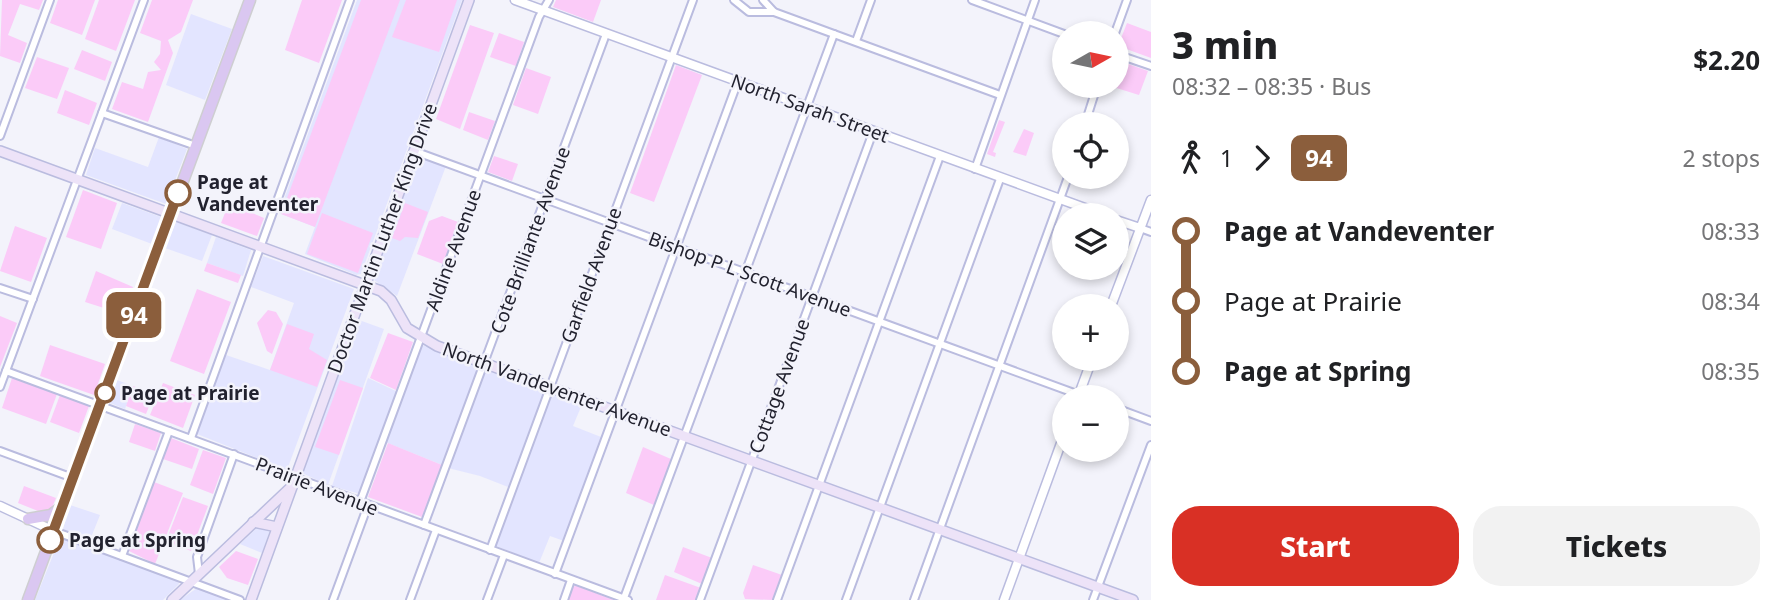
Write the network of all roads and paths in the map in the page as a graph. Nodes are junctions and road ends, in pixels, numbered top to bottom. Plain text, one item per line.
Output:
1 (50, 0) edge
2 (144, 0) edge
3 (250, 0) edge
4 (350, 0) edge
5 (469, 0) edge
6 (515, 0) edge
7 (549, 0) edge
8 (694, 0) edge
9 (734, 0) edge
10 (764, 0) edge
11 (872, 0) edge
12 (972, 0) edge
13 (1035, 0) edge
14 (1127, 0) edge
15 (544, 12) junction
16 (774, 12) junction
17 (1028, 20) junction
18 (1119, 21) edge
19 (1052, 29) edge
20 (606, 34) junction
21 (834, 34) junction
22 (856, 41) junction
23 (672, 57) junction
24 (1129, 58) edge
25 (1151, 66) edge
26 (738, 81) junction
27 (1000, 95) junction
28 (806, 106) junction
29 (102, 113) junction
30 (873, 132) junction
31 (0, 136) edge
32 (196, 146) junction
33 (414, 151) junction
34 (0, 152) edge
35 (940, 156) junction
36 (975, 169) junction
37 (481, 175) junction
38 (1000, 178) junction
39 (78, 179) junction
40 (1064, 189) edge
41 (545, 198) junction
42 (1060, 200) junction
43 (1151, 200) edge
44 (1069, 203) edge
45 (171, 213) junction
46 (610, 223) junction
47 (1129, 225) edge
48 (1140, 229) junction
49 (1151, 232) edge
50 (260, 246) junction
51 (676, 247) junction
52 (744, 272) junction
53 (364, 284) junction
54 (0, 288) edge
55 (1116, 294) edge
56 (812, 297) junction
57 (33, 299) junction
58 (880, 321) junction
59 (421, 338) junction
60 (941, 344) junction
61 (485, 362) junction
62 (999, 365) junction
63 (6, 371) junction
64 (1052, 385) edge
65 (550, 386) junction
66 (0, 387) edge
67 (101, 404) junction
68 (617, 411) junction
69 (1129, 413) edge
70 (1151, 421) edge
71 (169, 431) junction
72 (684, 435) junction
73 (191, 438) junction
74 (1151, 445) edge
75 (0, 451) edge
76 (234, 454) junction
77 (752, 460) junction
78 (1054, 462) edge
79 (73, 478) junction
80 (293, 482) junction
81 (820, 485) junction
82 (360, 502) junction
83 (63, 505) junction
84 (368, 505) junction
85 (0, 506) edge
86 (881, 507) junction
87 (28, 519) junction
88 (253, 522) junction
89 (424, 525) junction
90 (277, 527) junction
91 (940, 529) junction
92 (436, 530) junction
93 (54, 531) junction
94 (490, 550) junction
95 (504, 555) junction
96 (122, 556) junction
97 (1020, 558) junction
98 (199, 574) junction
99 (555, 574) junction
100 (571, 580) junction
101 (191, 582) junction
102 (1098, 587) junction
103 (626, 599) edge
104 (28, 600) edge
105 (172, 600) edge
106 (240, 600) edge
107 (251, 600) edge
108 (333, 600) edge
109 (410, 600) edge
110 (487, 600) edge
111 (564, 600) edge
112 (700, 600) edge
113 (777, 600) edge
114 (846, 600) edge
115 (914, 600) edge
116 (1004, 600) edge
117 (1093, 600) edge
118 (1133, 600) edge

1 - 31 street
2 - 29 street
3 - 32 main road
4 - 50 street
5 - 33 main road, Doctor Martin Luther King Drive
6 - 15 street, North Sarah Street
7 - 15 street, Aldine Avenue
8 - 23 street, Garfield Avenue
9 - 16 street
10 - 16 street
11 - 22 street
12 - 17 street
13 - 17 street
14 - 18 street
15 - 20 street, North Sarah Street
15 - 37 street, Aldine Avenue
16 - 21 street
17 - 19 street
17 - 27 street
20 - 23 street, North Sarah Street
20 - 41 street, Cote Brilliante Avenue
21 - 22 street
21 - 28 street
22 - 27 street
23 - 26 street, North Sarah Street
23 - 46 street, Garfield Avenue
24 - 25 street
26 - 28 street, North Sarah Street
26 - 51 street
27 - 36 street
28 - 30 street, North Sarah Street
28 - 52 street
29 - 32 street
29 - 39 street
30 - 35 street, North Sarah Street
30 - 56 street, Cottage Avenue
32 - 45 main road
33 - 37 street, Bishop P L Scott Avenue
33 - 53 main road, Doctor Martin Luther King Drive
34 - 39 main road, North Vandeventer Avenue
35 - 36 street, North Sarah Street
35 - 58 street
36 - 38 street, North Sarah Street
37 - 41 street, Bishop P L Scott Avenue
37 - 59 street, Aldine Avenue
38 - 42 street, North Sarah Street
38 - 60 street
39 - 45 main road, North Vandeventer Avenue
39 - 57 street
40 - 42 street
41 - 46 street, Bishop P L Scott Avenue
41 - 61 street, Cote Brilliante Avenue
42 - 44 street, North Sarah Street
42 - 62 street
43 - 48 street
45 - 50 main road, North Vandeventer Avenue
45 - 67 main road
46 - 51 street, Bishop P L Scott Avenue
46 - 65 street, Garfield Avenue
47 - 48 street
48 - 49 street
48 - 55 street
50 - 53 main road, North Vandeventer Avenue
50 - 73 street
51 - 52 street, Bishop P L Scott Avenue
51 - 68 street
52 - 56 street, Bishop P L Scott Avenue
52 - 72 street
53 - 59 main road, North Vandeventer Avenue
53 - 80 main road, Doctor Martin Luther King Drive
54 - 57 street
56 - 58 street, Bishop P L Scott Avenue
56 - 77 street, Cottage Avenue
57 - 63 street
58 - 60 street, Bishop P L Scott Avenue
58 - 81 street
59 - 61 main road, North Vandeventer Avenue
59 - 82 street, Aldine Avenue
60 - 62 street, Bishop P L Scott Avenue
60 - 86 street
61 - 65 main road, North Vandeventer Avenue
61 - 89 street, Cote Brilliante Avenue
62 - 64 street, Bishop P L Scott Avenue
62 - 91 street
63 - 66 street
63 - 67 street, Prairie Avenue
65 - 68 main road, North Vandeventer Avenue
65 - 94 street, Garfield Avenue
67 - 71 street, Prairie Avenue
67 - 79 main road
68 - 72 main road, North Vandeventer Avenue
68 - 99 street
69 - 70 street
71 - 73 street, Prairie Avenue
71 - 96 street
72 - 77 main road, North Vandeventer Avenue
72 - 103 street
73 - 76 street, Prairie Avenue
74 - 102 street
75 - 79 street
76 - 80 street, Prairie Avenue
76 - 98 street
77 - 81 main road, North Vandeventer Avenue
77 - 112 street, Cottage Avenue
78 - 97 street
79 - 83 main road
80 - 82 street, Prairie Avenue
80 - 88 main road, Doctor Martin Luther King Drive
80 - 90 main road
81 - 86 main road, North Vandeventer Avenue
81 - 113 street
82 - 84 street, Prairie Avenue
83 - 87 main road
83 - 93 main road
84 - 89 street, Prairie Avenue
84 - 108 street
85 - 87 street
86 - 91 main road, North Vandeventer Avenue
86 - 114 street
87 - 93 street
88 - 90 main road
88 - 98 main road, Doctor Martin Luther King Drive
89 - 92 street, Prairie Avenue
90 - 107 main road
91 - 97 main road, North Vandeventer Avenue
91 - 115 street
92 - 94 street, Prairie Avenue
92 - 109 street
93 - 96 street
93 - 104 main road
94 - 95 street, Prairie Avenue
95 - 99 street, Prairie Avenue
95 - 110 street
96 - 101 street
97 - 102 main road, North Vandeventer Avenue
97 - 116 street
98 - 101 main road, Doctor Martin Luther King Drive
99 - 100 street, Prairie Avenue
100 - 103 street, Prairie Avenue
100 - 111 street
101 - 105 main road, Doctor Martin Luther King Drive
101 - 106 street
102 - 117 street
102 - 118 main road, North Vandeventer Avenue

